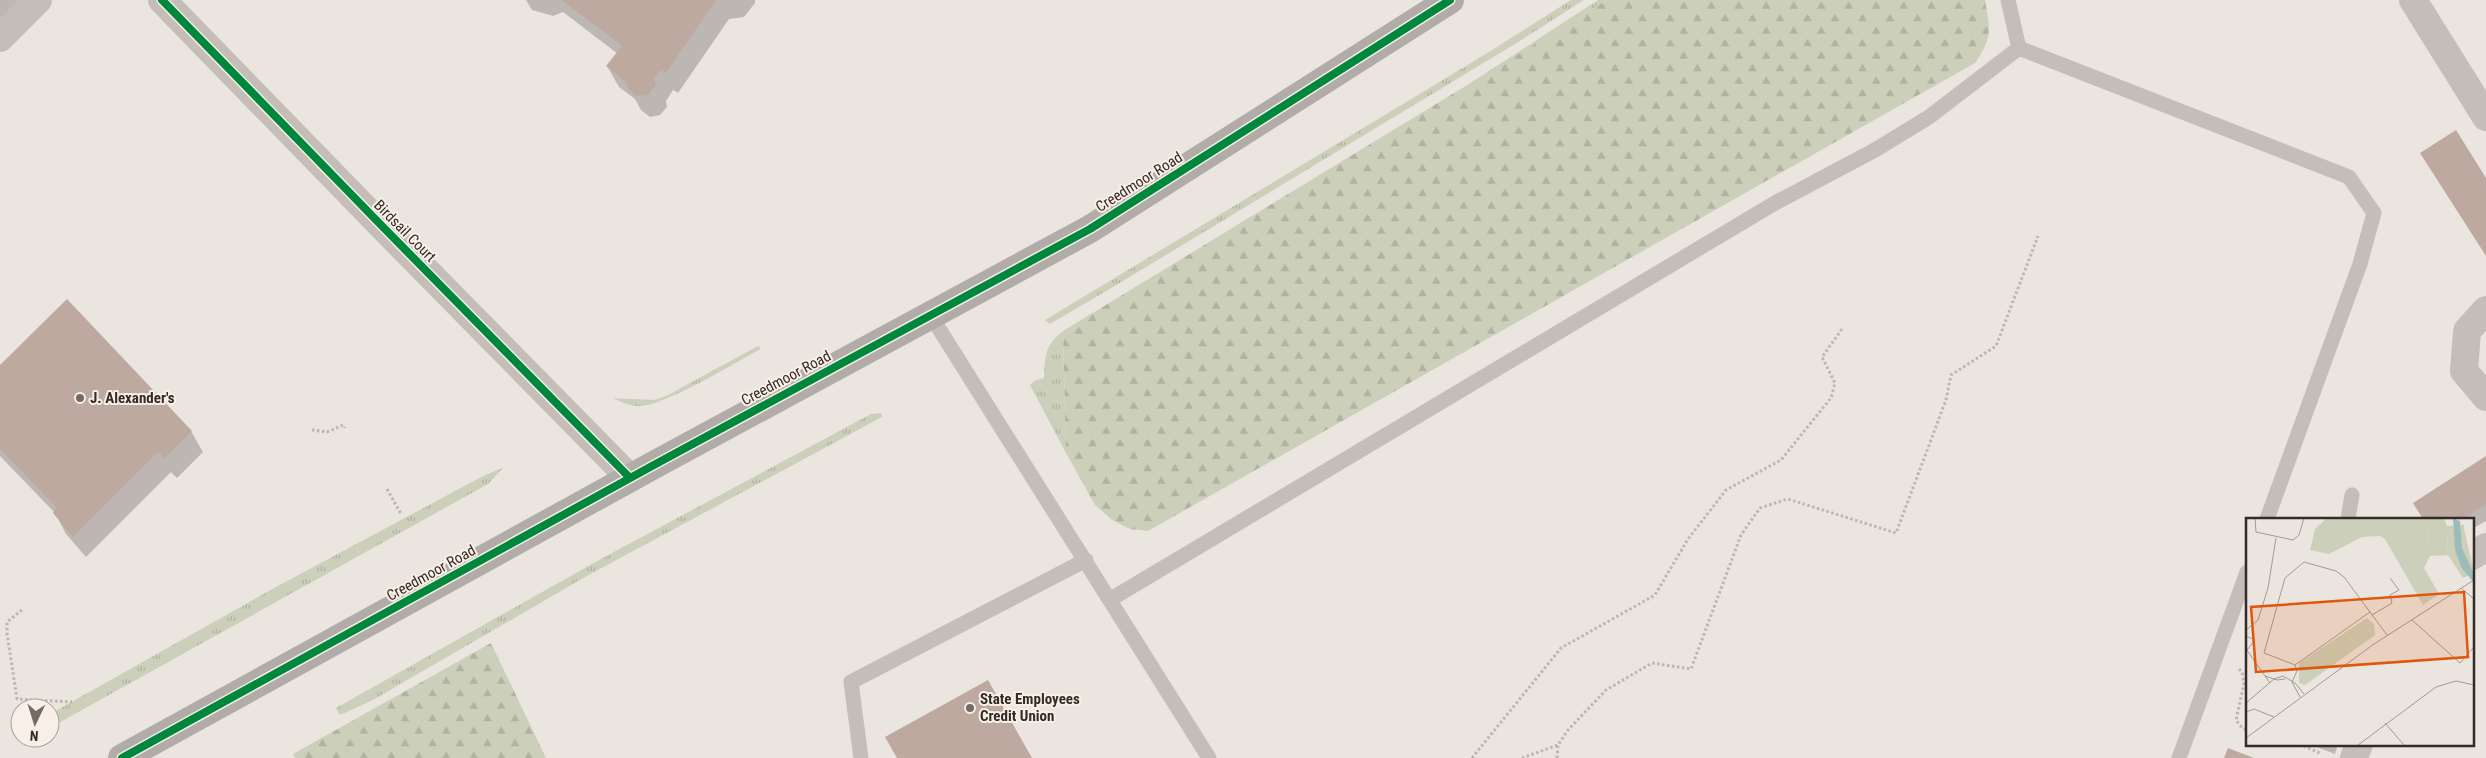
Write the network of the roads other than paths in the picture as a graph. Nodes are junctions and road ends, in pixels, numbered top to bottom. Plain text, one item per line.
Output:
1 (38, 0) edge
2 (162, 0) edge
3 (1450, 0) edge
4 (2008, 0) edge
5 (2413, 0) edge
6 (0, 38) edge
7 (2020, 48) junction
8 (2486, 117) edge
9 (2486, 310) edge
10 (930, 316) junction
11 (2486, 397) edge
12 (630, 478) junction
13 (2352, 495) dead end
14 (2267, 518) edge
15 (2348, 518) edge
16 (2486, 547) edge
17 (2474, 555) edge
18 (1086, 560) junction
19 (2246, 575) edge
20 (1111, 599) junction
21 (2358, 746) edge
22 (122, 758) edge
23 (861, 758) edge
24 (1209, 758) edge
25 (2179, 758) edge
26 (2354, 758) edge

1 - 6 street
2 - 12 street, Birdsail Court
3 - 10 main road, Creedmoor Road
4 - 7 lane
5 - 8 street
7 - 14 lane
7 - 20 lane
9 - 11 street
10 - 12 main road, Creedmoor Road
10 - 18 lane
12 - 22 main road, Creedmoor Road
13 - 15 lane
16 - 17 street
18 - 20 lane
18 - 23 lane
19 - 25 lane
20 - 24 lane
21 - 26 street

